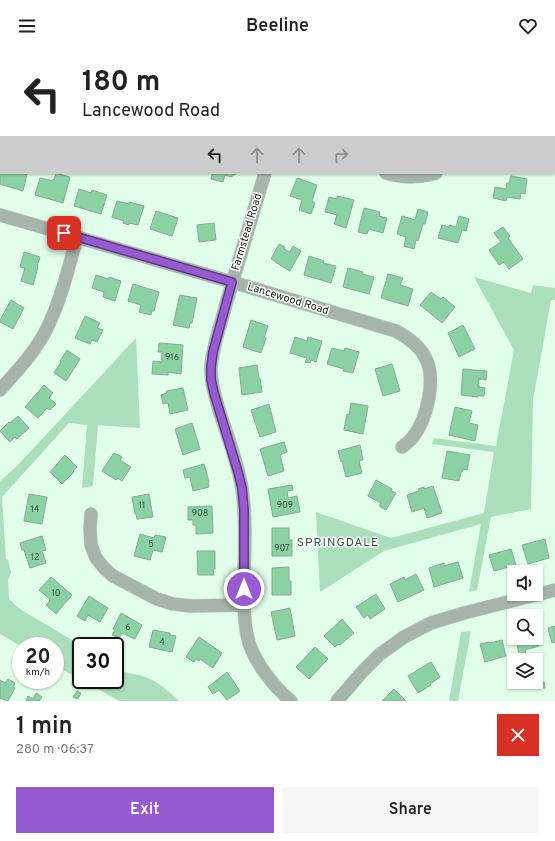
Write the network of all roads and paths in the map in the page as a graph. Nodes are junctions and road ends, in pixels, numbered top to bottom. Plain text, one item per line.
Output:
1 (265, 174) edge
2 (391, 174) edge
3 (432, 174) edge
4 (0, 215) edge
5 (77, 237) junction
6 (232, 282) junction
7 (0, 390) edge
8 (402, 447) dead end
9 (91, 514) dead end
10 (555, 590) edge
11 (244, 605) junction
12 (292, 701) edge
13 (337, 701) edge

1 - 6 street, Farmstead Road
2 - 3 street
4 - 5 street, Lancewood Road
5 - 6 street, Lancewood Road
5 - 7 street
6 - 8 street, Lancewood Road
6 - 11 street, Farmstead Road
9 - 11 street
10 - 13 street
11 - 12 street, Farmstead Road

